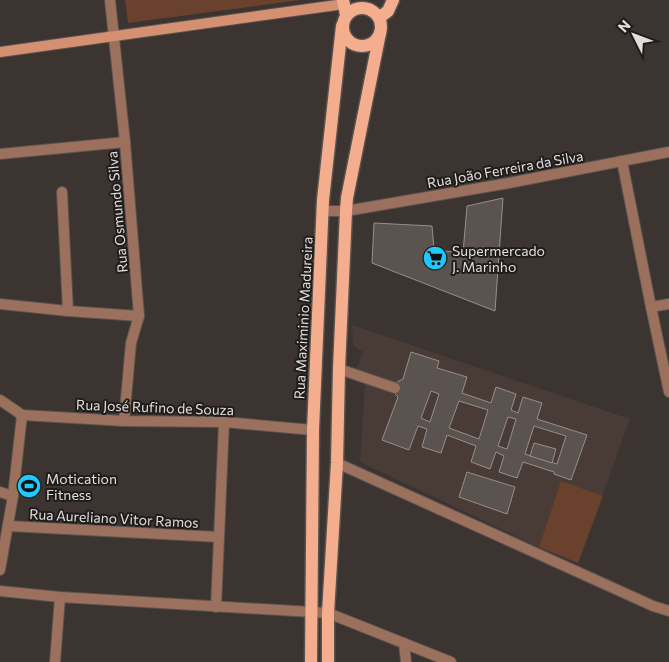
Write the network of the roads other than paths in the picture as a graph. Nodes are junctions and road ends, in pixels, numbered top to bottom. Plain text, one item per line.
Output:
1 (110, 0) edge
2 (393, 0) edge
3 (344, 11) edge
4 (380, 18) junction
5 (380, 33) junction
6 (114, 36) junction
7 (0, 52) edge
8 (125, 142) junction
9 (669, 152) edge
10 (0, 154) edge
11 (622, 161) junction
12 (62, 192) dead end
13 (323, 211) junction
14 (346, 211) junction
15 (0, 304) edge
16 (669, 304) edge
17 (651, 307) junction
18 (68, 311) junction
19 (139, 316) junction
20 (338, 369) junction
21 (395, 388) dead end
22 (669, 392) edge
23 (0, 400) edge
24 (22, 415) junction
25 (124, 421) junction
26 (224, 422) junction
27 (313, 430) junction
28 (337, 463) junction
29 (0, 492) edge
30 (13, 496) junction
31 (8, 526) junction
32 (219, 537) junction
33 (0, 570) edge
34 (0, 591) edge
35 (60, 597) junction
36 (216, 607) junction
37 (669, 611) edge
38 (312, 612) junction
39 (328, 613) junction
40 (404, 643) junction
41 (55, 662) edge
42 (311, 662) edge
43 (328, 662) edge
44 (406, 662) edge
45 (451, 662) edge

1 - 6 street, Rua Osmundo Silva
2 - 4 main road
3 - 4 main road
3 - 5 main road
3 - 6 street
3 - 13 main road, Rua Maximinio Madureira
4 - 5 main road
5 - 14 main road
6 - 7 street
6 - 8 street, Rua Osmundo Silva
8 - 10 street
8 - 19 street, Rua Osmundo Silva
9 - 11 street, Rua João Ferreira da Silva
11 - 14 street, Rua João Ferreira da Silva
11 - 17 street
12 - 18 street
13 - 14 street, Rua João Ferreira da Silva
13 - 27 main road, Rua Maximinio Madureira
14 - 20 main road
15 - 18 street
16 - 17 street
17 - 22 street
18 - 19 street
19 - 25 street, Rua Osmundo Silva
20 - 21 street
20 - 28 main road
23 - 24 street
24 - 25 street, Rua José Rufino de Souza
24 - 30 street
25 - 26 street, Rua José Rufino de Souza
26 - 27 street, Rua José Rufino de Souza
26 - 32 street
27 - 38 main road, Rua Maximinio Madureira
28 - 37 street
28 - 39 main road
29 - 30 street
30 - 31 street
31 - 32 street, Rua Aureliano Vitor Ramos
31 - 33 street
32 - 36 street
34 - 35 street
35 - 36 street
35 - 41 street
36 - 38 street
38 - 39 street
38 - 42 main road, Rua Maximinio Madureira
39 - 40 street
39 - 43 main road
40 - 44 street
40 - 45 street

